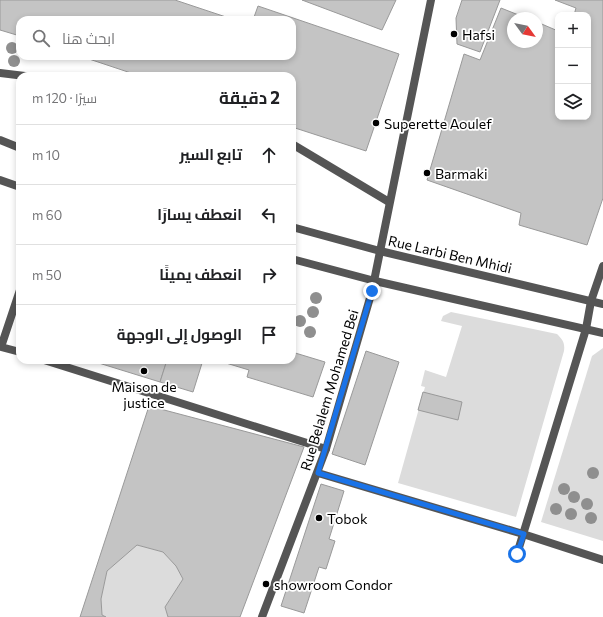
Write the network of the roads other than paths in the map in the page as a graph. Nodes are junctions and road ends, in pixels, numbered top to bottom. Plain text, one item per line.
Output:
1 (430, 0) edge
2 (0, 73) edge
3 (16, 75) edge
4 (0, 140) edge
5 (16, 146) edge
6 (296, 146) edge
7 (0, 180) edge
8 (16, 186) edge
9 (389, 202) junction
10 (296, 228) edge
11 (380, 251) junction
12 (296, 261) edge
13 (603, 266) edge
14 (375, 281) junction
15 (591, 301) junction
16 (16, 302) edge
17 (603, 304) edge
18 (586, 329) junction
19 (603, 333) edge
20 (16, 351) edge
21 (57, 364) edge
22 (326, 449) junction
23 (318, 473) junction
24 (524, 534) junction
25 (517, 554) dead end
26 (603, 560) edge
27 (262, 617) edge

1 - 9 street, Rue Belalem Mohamed Bei
2 - 3 street
4 - 5 street
6 - 9 street
7 - 8 street
9 - 11 street, Rue Belalem Mohamed Bei
10 - 11 street, Rue Larbi Ben Mhidi
11 - 14 street, Rue Belalem Mohamed Bei
11 - 15 street, Rue Larbi Ben Mhidi
12 - 14 street
13 - 15 street
14 - 18 street
14 - 22 street, Rue Belalem Mohamed Bei
15 - 17 street, Rue Larbi Ben Mhidi
15 - 18 street
16 - 20 street
18 - 19 street
18 - 24 street
21 - 22 street
22 - 23 street, Rue Belalem Mohamed Bei
23 - 24 street
23 - 27 street, Rue Belalem Mohamed Bei
24 - 25 street
24 - 26 street

